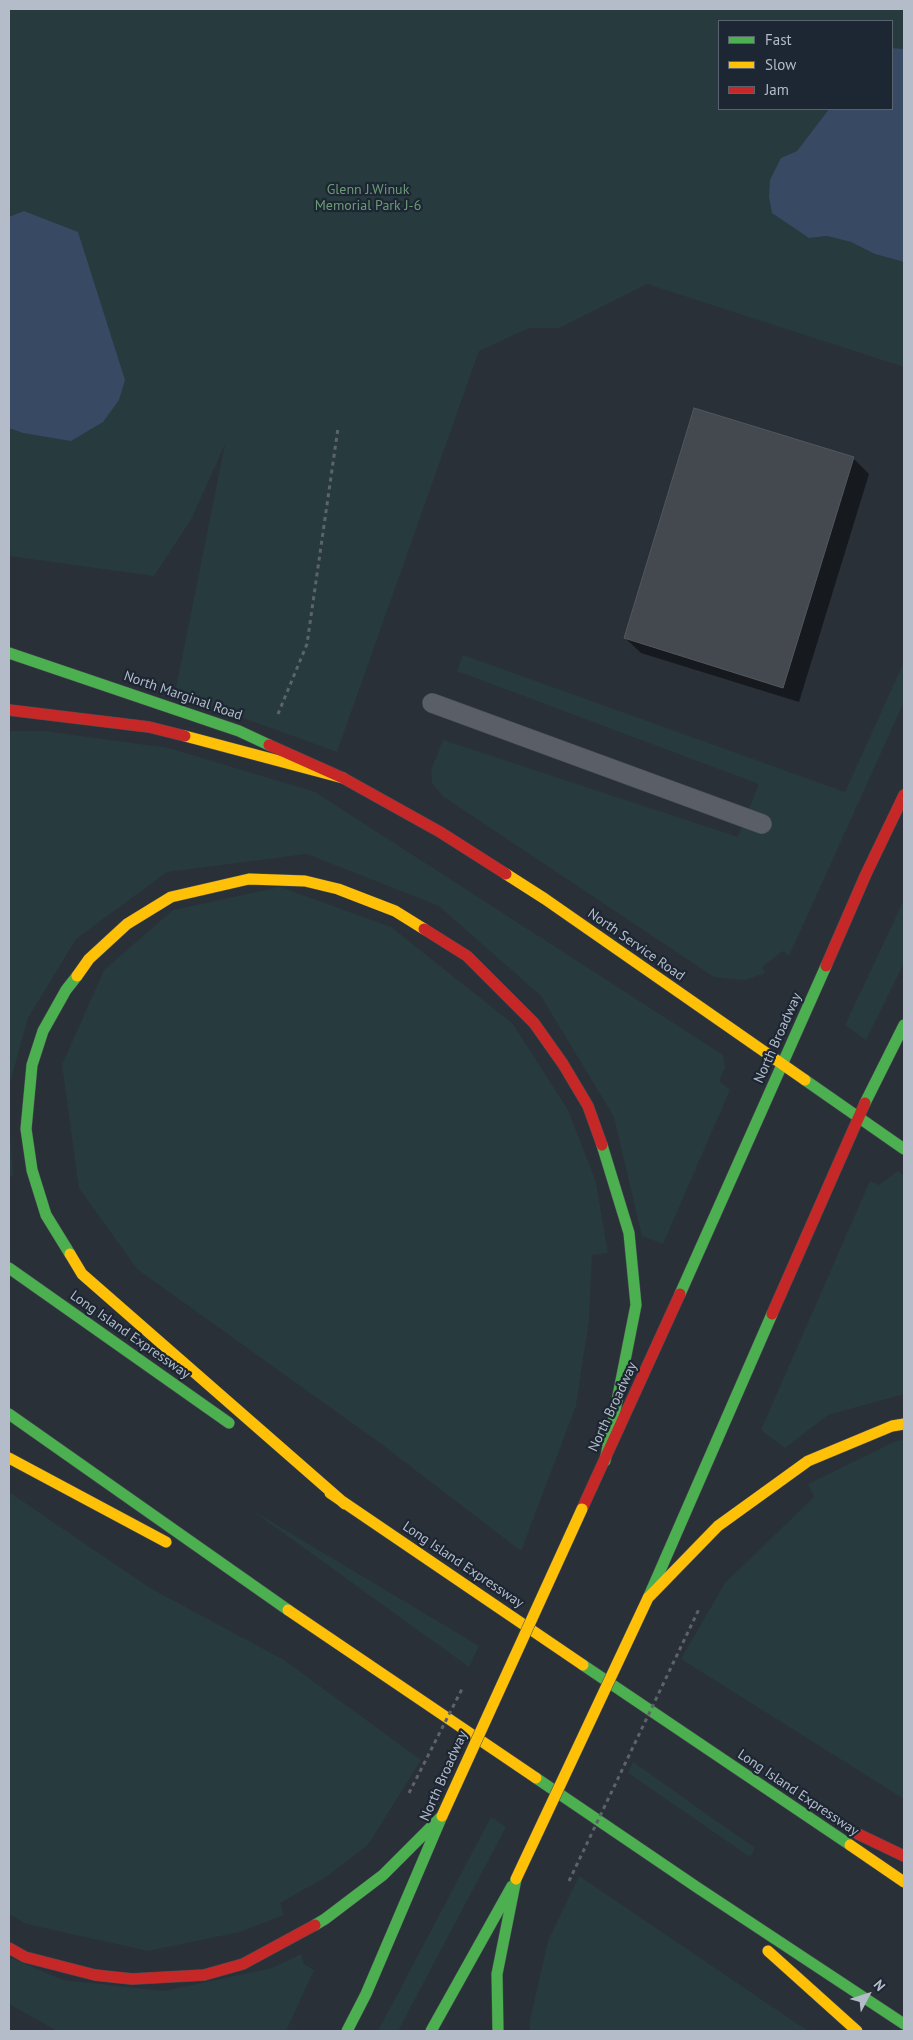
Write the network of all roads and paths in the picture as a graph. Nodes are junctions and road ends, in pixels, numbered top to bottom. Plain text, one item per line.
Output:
1 (338, 428) dead end
2 (9, 653) edge
3 (432, 703) dead end
4 (9, 710) edge
5 (265, 743) junction
6 (343, 778) junction
7 (904, 795) edge
8 (762, 824) dead end
9 (904, 1025) edge
10 (783, 1065) junction
11 (858, 1117) junction
12 (904, 1149) edge
13 (9, 1268) edge
14 (9, 1414) edge
15 (904, 1424) edge
16 (241, 1431) dead end
17 (257, 1442) dead end
18 (9, 1458) edge
19 (605, 1460) junction
20 (345, 1504) junction
21 (648, 1598) junction
22 (280, 1604) junction
23 (699, 1609) dead end
24 (467, 1678) dead end
25 (409, 1794) dead end
26 (774, 1794) junction
27 (442, 1816) junction
28 (904, 1856) edge
29 (516, 1879) junction
30 (569, 1881) dead end
31 (904, 1882) edge
32 (698, 1888) junction
33 (9, 1948) edge
34 (904, 2024) edge
35 (347, 2031) edge
36 (431, 2031) edge
37 (498, 2031) edge
38 (857, 2031) edge

1 - 5 path
2 - 5 main road, North Marginal Road
3 - 8 lane
4 - 6 main road
5 - 6 main road, North Marginal Road
6 - 10 main road, North Service Road
7 - 10 main road, North Broadway
9 - 11 main road
10 - 11 main road, North Service Road
10 - 19 main road, North Broadway
11 - 12 main road, North Service Road
11 - 21 main road
13 - 16 main road, Long Island Expressway
14 - 22 main road
15 - 21 main road
17 - 20 main road, Long Island Expressway
18 - 22 main road
19 - 20 main road
19 - 27 main road, North Broadway, bridge
20 - 26 main road, Long Island Expressway
21 - 29 main road, bridge
22 - 32 main road
23 - 30 path, bridge
24 - 25 path, bridge
26 - 28 main road
26 - 31 main road, Long Island Expressway
27 - 33 main road
27 - 35 main road, North Broadway
29 - 36 main road
29 - 37 main road
32 - 34 main road
32 - 38 main road

